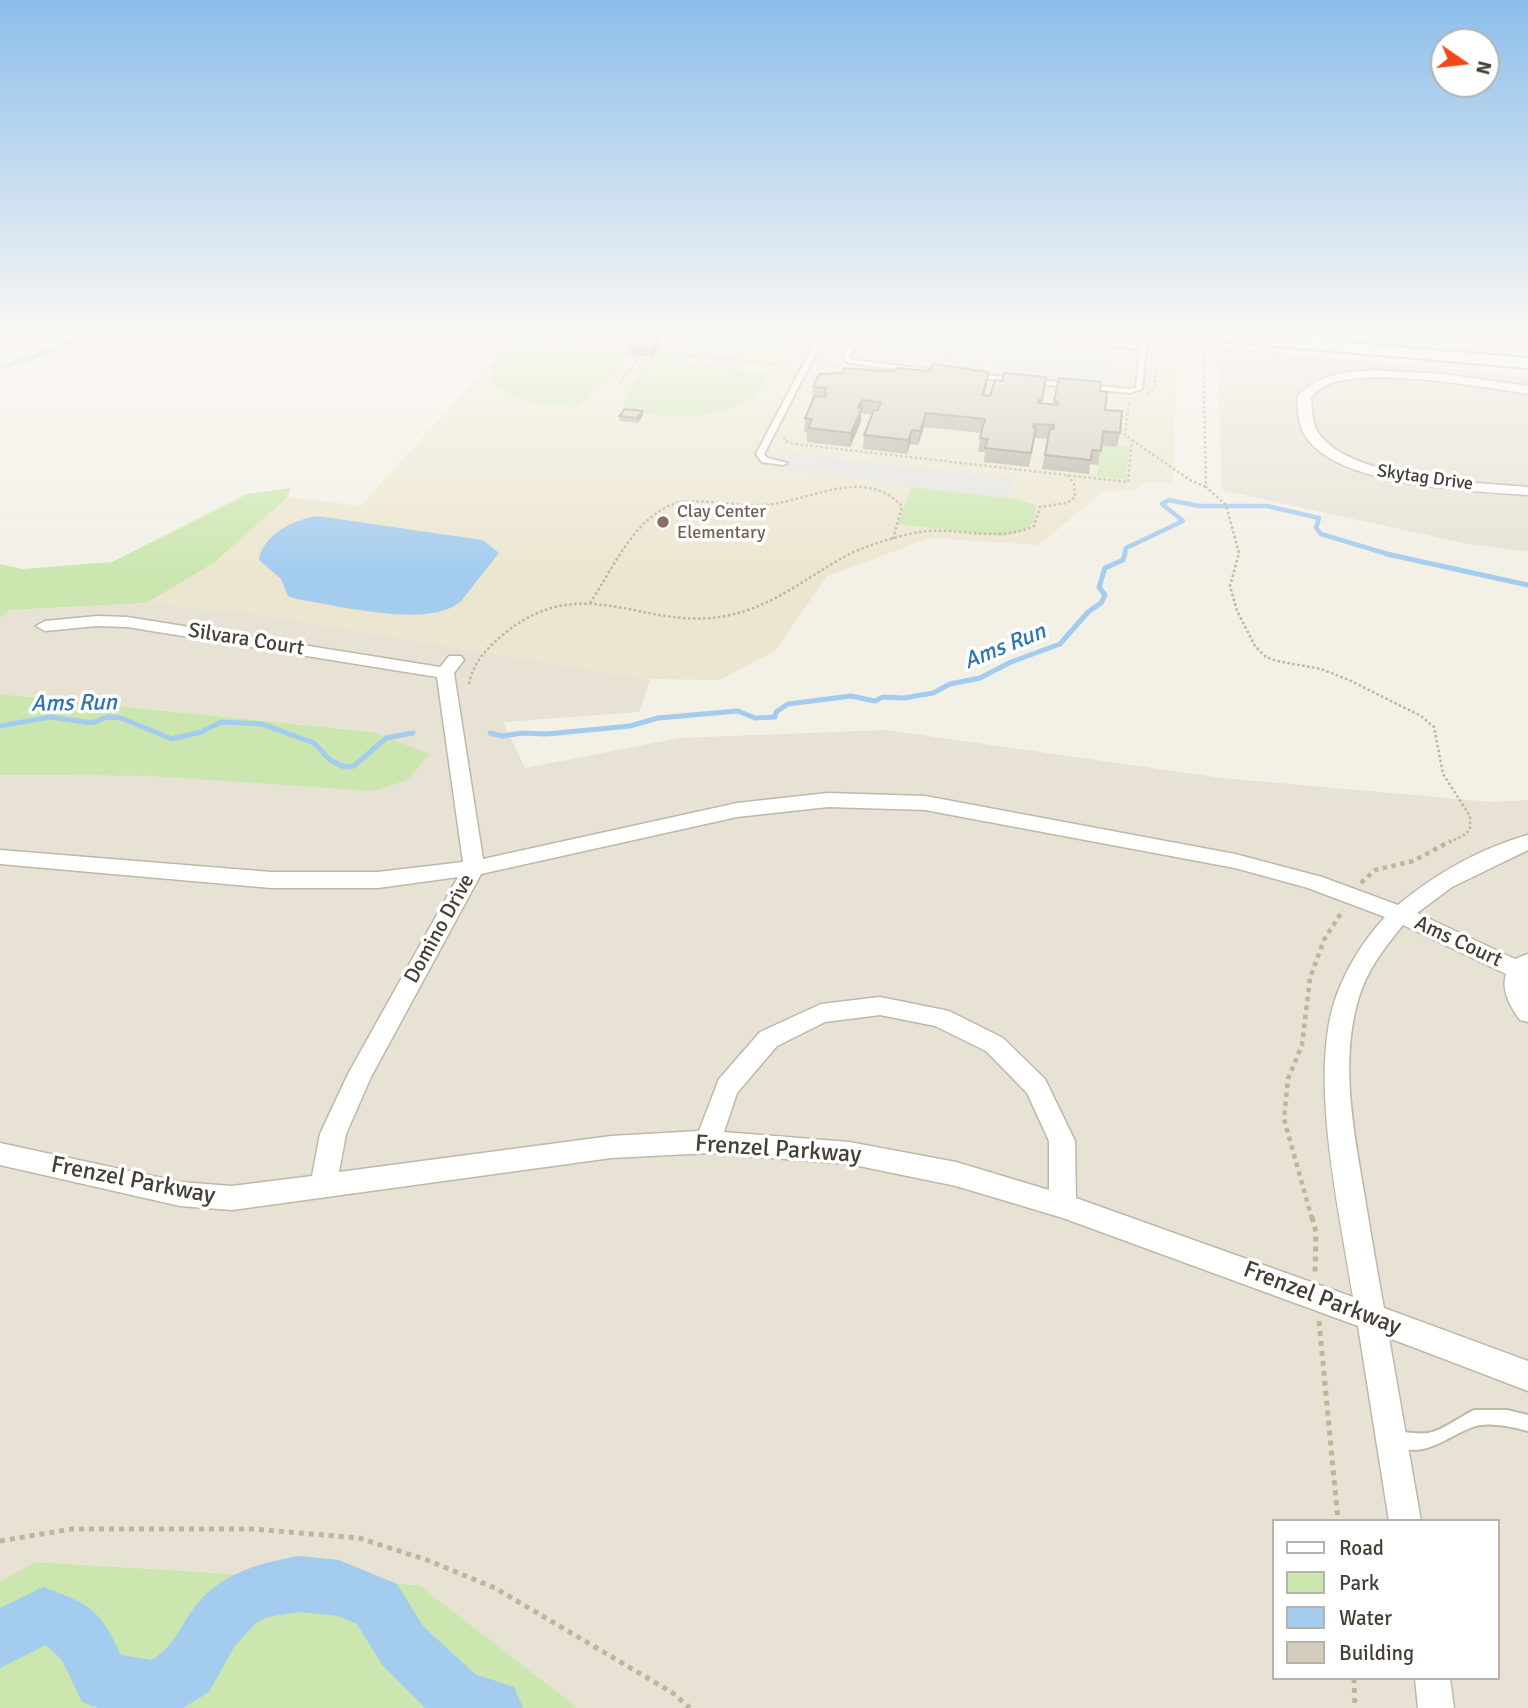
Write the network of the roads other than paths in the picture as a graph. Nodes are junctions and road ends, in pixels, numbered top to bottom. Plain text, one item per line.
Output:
1 (782, 415) edge
2 (1307, 415) edge
3 (783, 464) dead end
4 (1528, 491) edge
5 (45, 626) dead end
6 (450, 666) joint
7 (1528, 842) edge
8 (0, 857) edge
9 (474, 868) junction
10 (1399, 914) junction
11 (1523, 966) edge
12 (1528, 1013) edge
13 (709, 1142) junction
14 (0, 1154) edge
15 (323, 1185) junction
16 (1063, 1206) junction
17 (1371, 1317) junction
18 (1528, 1376) edge
19 (1528, 1423) edge
20 (1391, 1438) junction
21 (1405, 1519) edge
22 (1432, 1680) edge
23 (1436, 1708) edge

1 - 3 lane
2 - 4 street, Skytag Drive
5 - 6 street, Silvara Court
6 - 9 street, Domino Drive
7 - 10 street
8 - 9 street
9 - 10 street
9 - 15 street, Domino Drive
10 - 11 street, Ams Court
10 - 17 street
11 - 12 street, Ams Court
13 - 15 street, Frenzel Parkway
13 - 16 street, Frenzel Parkway
13 - 16 street
14 - 15 street, Frenzel Parkway
16 - 17 street, Frenzel Parkway
17 - 18 street, Frenzel Parkway
17 - 20 street
19 - 20 lane
20 - 21 street
22 - 23 street

